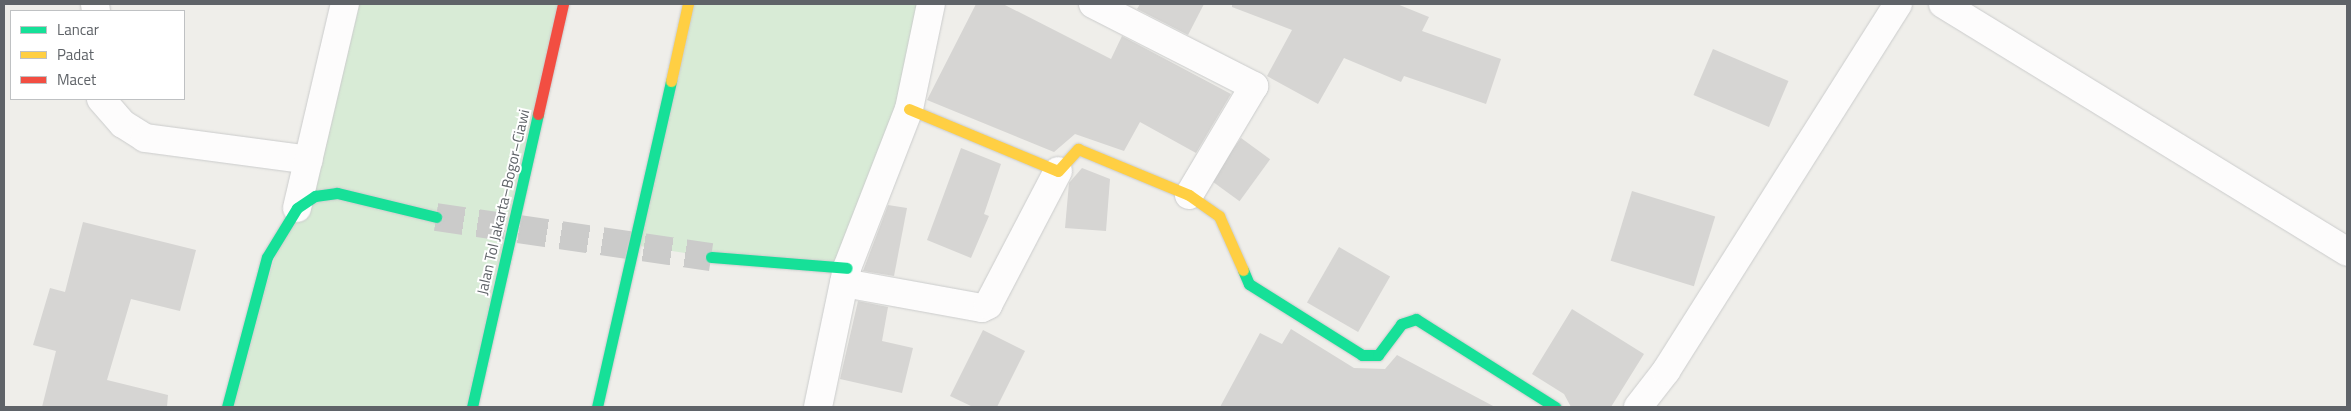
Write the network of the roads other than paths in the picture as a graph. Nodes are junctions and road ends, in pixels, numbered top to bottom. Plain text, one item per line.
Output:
1 (345, 4) edge
2 (563, 4) edge
3 (688, 4) edge
4 (931, 4) edge
5 (1093, 4) edge
6 (1898, 4) edge
7 (1942, 4) edge
8 (102, 100) edge
9 (909, 109) junction
10 (309, 160) junction
11 (1058, 172) junction
12 (1189, 195) junction
13 (297, 208) junction
14 (436, 216) tunnel mouth
15 (2347, 252) edge
16 (711, 257) tunnel mouth
17 (846, 275) junction
18 (227, 407) edge
19 (472, 407) edge
20 (597, 407) edge
21 (818, 407) edge
22 (1555, 407) edge
23 (1638, 407) edge

1 - 10 street
2 - 19 main road, Jalan Tol Jakarta–Bogor–Ciawi
3 - 20 main road
4 - 9 street
5 - 12 street
6 - 23 street
7 - 15 street
8 - 10 street
9 - 11 main road
9 - 17 street
10 - 13 street
11 - 12 main road
11 - 17 street
12 - 22 main road
13 - 14 main road
13 - 18 main road
16 - 17 main road
17 - 21 street

